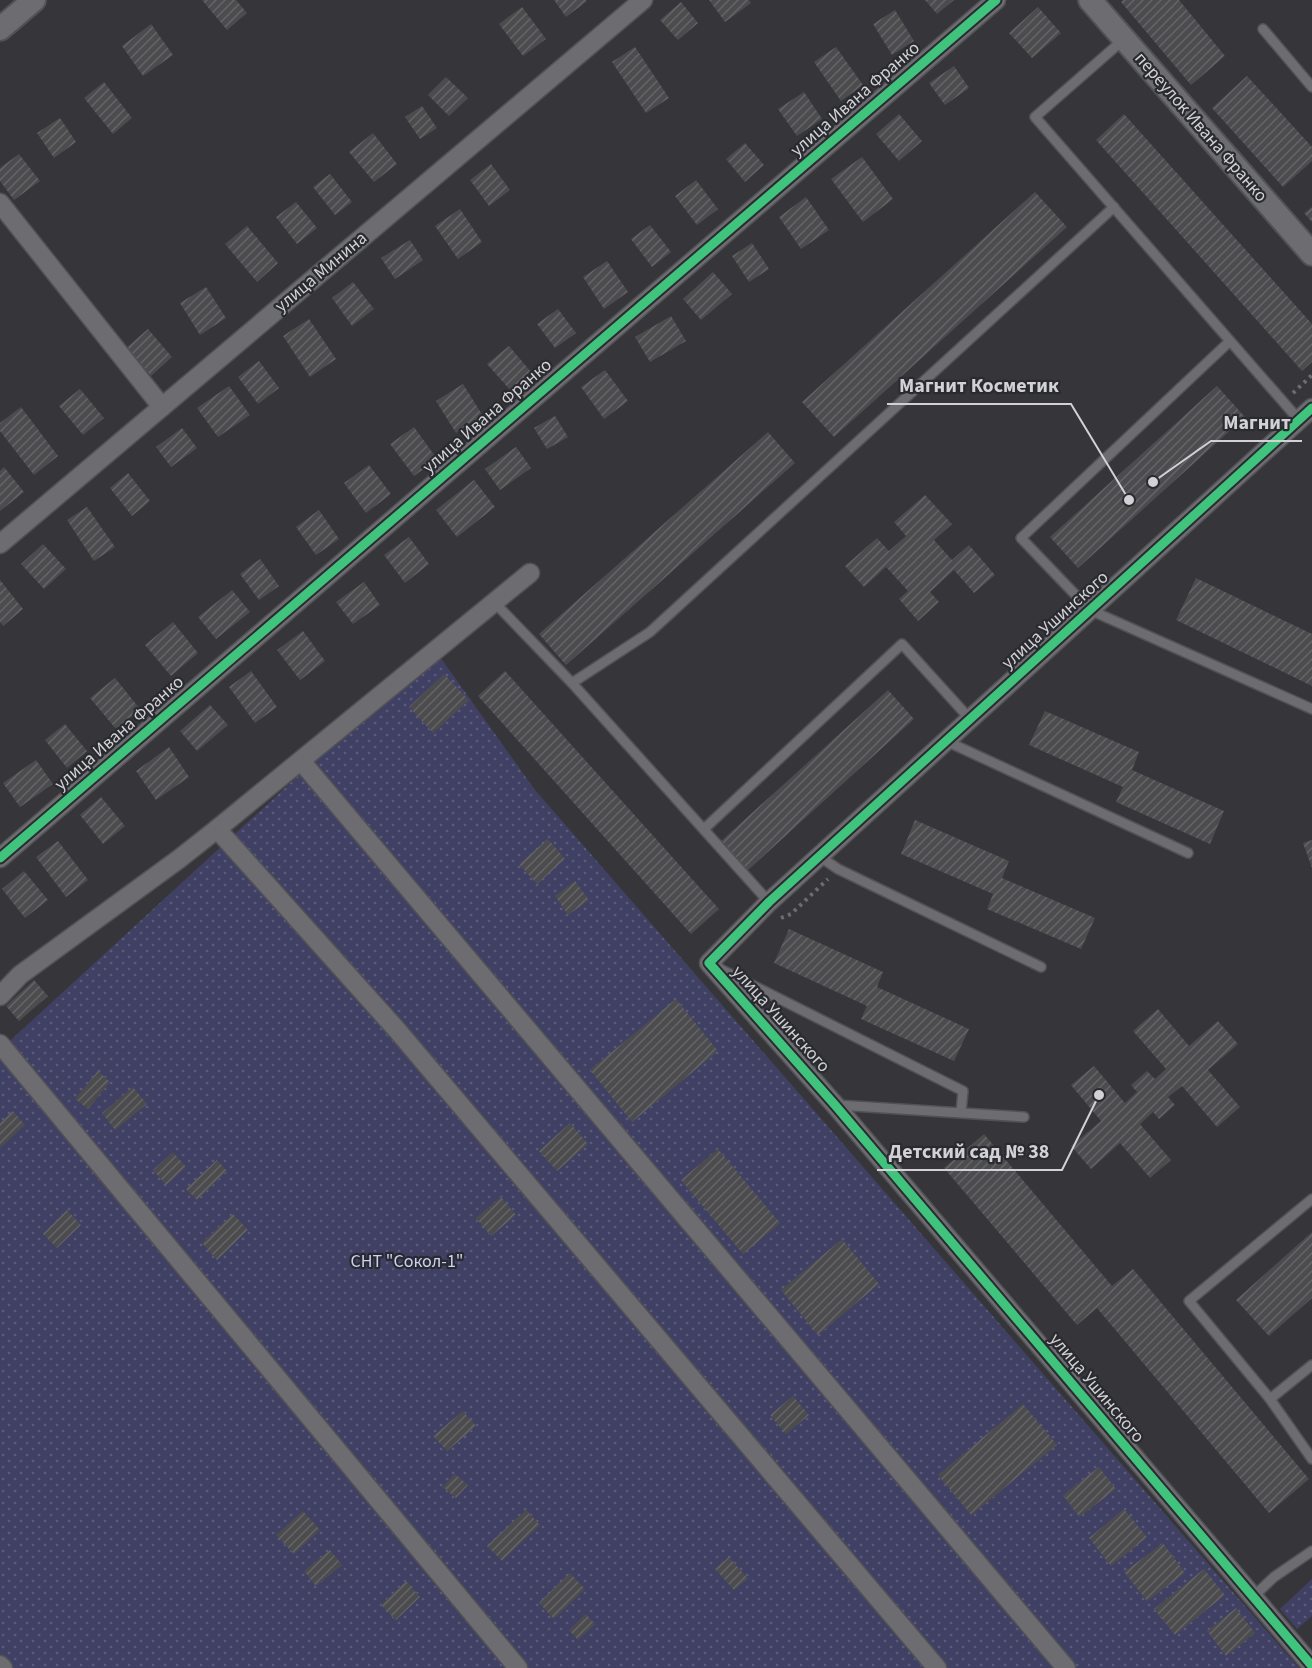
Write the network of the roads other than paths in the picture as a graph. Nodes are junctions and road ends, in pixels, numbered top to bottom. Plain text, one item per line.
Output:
1 (34, 0) edge
2 (643, 0) edge
3 (996, 0) edge
4 (1090, 0) edge
5 (0, 29) edge
6 (1263, 29) dead end
7 (1124, 39) junction
8 (1312, 87) edge
9 (0, 203) edge
10 (1114, 207) junction
11 (1312, 254) edge
12 (1230, 341) junction
13 (162, 407) junction
14 (1306, 414) edge
15 (0, 544) edge
16 (530, 573) dead end
17 (494, 602) junction
18 (1090, 610) junction
19 (572, 682) junction
20 (1312, 709) edge
21 (970, 719) junction
22 (946, 741) junction
23 (301, 761) junction
24 (217, 829) junction
25 (704, 829) junction
26 (1188, 853) dead end
27 (819, 856) junction
28 (0, 858) edge
29 (770, 902) junction
30 (709, 963) junction
31 (1041, 967) dead end
32 (0, 996) edge
33 (0, 1044) edge
34 (835, 1105) junction
35 (961, 1112) junction
36 (1024, 1117) dead end
37 (1312, 1198) edge
38 (1312, 1365) edge
39 (1270, 1399) junction
40 (1312, 1459) edge
41 (1312, 1551) edge
42 (1253, 1597) junction
43 (1312, 1666) edge
44 (518, 1668) edge
45 (937, 1668) edge
46 (1066, 1668) edge

1 - 5 street
2 - 13 street, улица Минина
3 - 28 street, улица Ивана Франко
4 - 7 street, переулок Ивана Франко
6 - 8 lane
7 - 10 lane
7 - 11 street, переулок Ивана Франко
9 - 13 street
10 - 12 lane
10 - 19 lane
12 - 14 lane
12 - 18 lane
13 - 15 street, улица Минина
14 - 18 street, улица Ушинского
16 - 17 street
17 - 19 lane
17 - 23 street
18 - 20 lane
18 - 21 street, улица Ушинского
19 - 25 lane
21 - 22 street, улица Ушинского
21 - 25 lane
22 - 26 lane
22 - 27 street, улица Ушинского
23 - 24 street
23 - 46 street
24 - 32 street
24 - 45 street
25 - 29 lane
27 - 29 street, улица Ушинского
27 - 31 lane
29 - 30 street, улица Ушинского
30 - 34 street, улица Ушинского
30 - 35 lane
33 - 44 street
34 - 35 lane
34 - 42 street, улица Ушинского
35 - 36 lane
37 - 39 lane
38 - 39 lane
39 - 40 lane
41 - 42 lane
42 - 43 street, улица Ушинского

